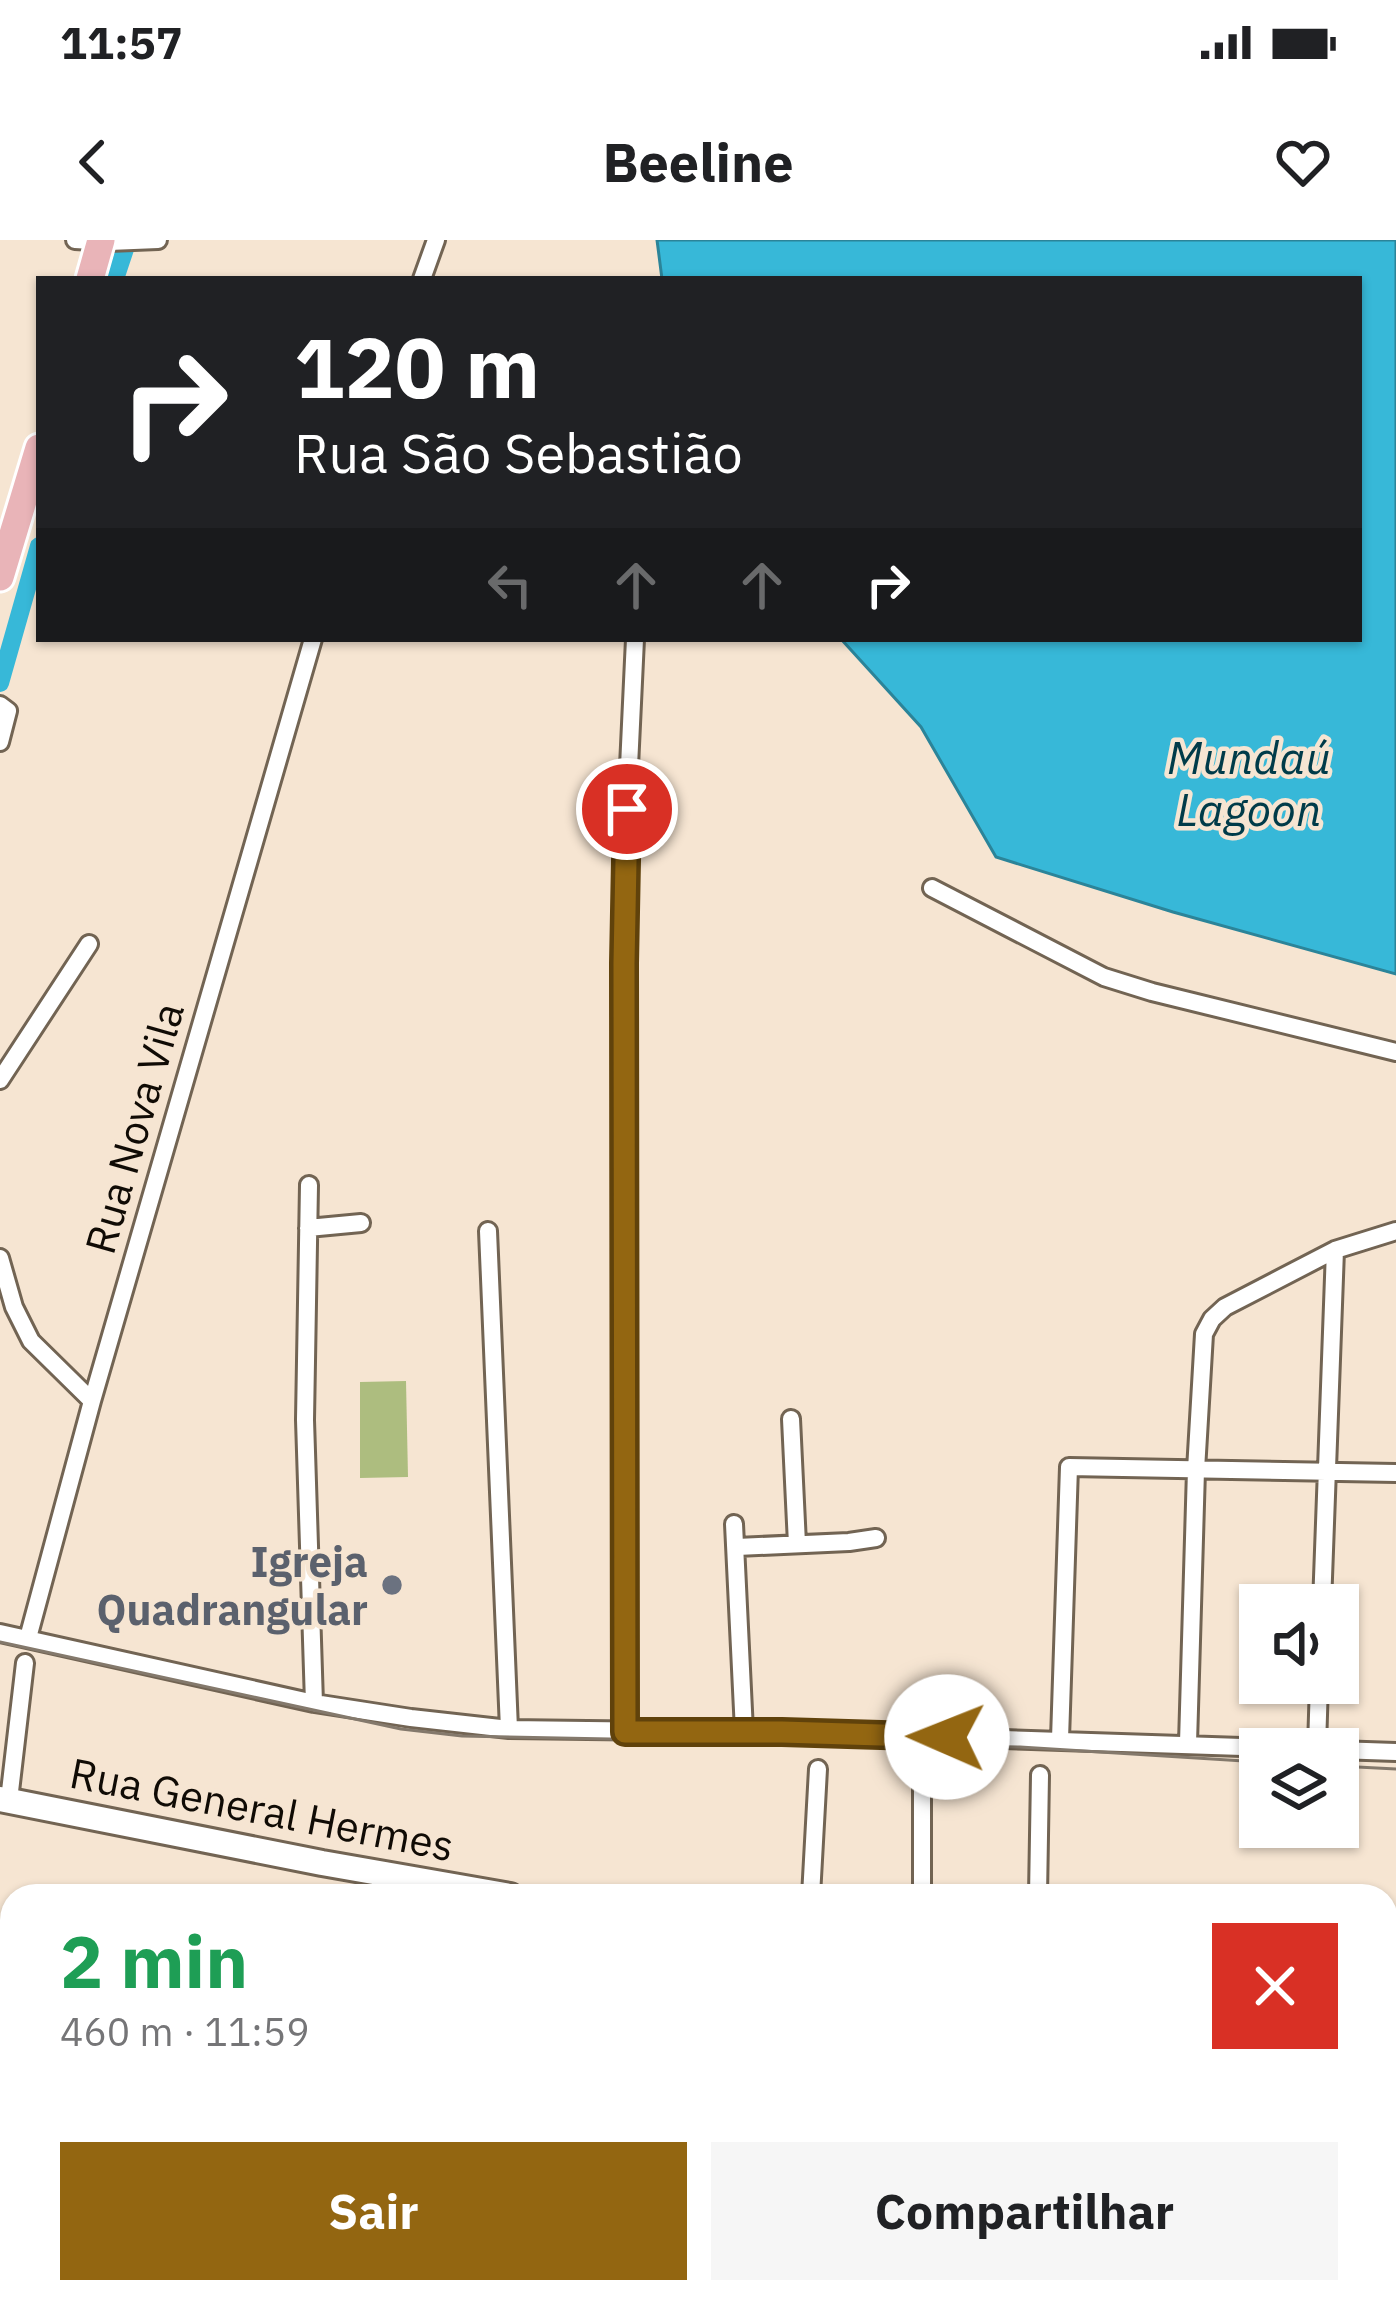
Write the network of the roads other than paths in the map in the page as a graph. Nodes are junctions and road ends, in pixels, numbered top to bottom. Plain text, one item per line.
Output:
1 (158, 240) edge
2 (436, 240) edge
3 (96, 241) edge
4 (136, 242) edge
5 (90, 276) edge
6 (423, 276) edge
7 (36, 458) edge
8 (4, 564) edge
9 (312, 642) edge
10 (635, 642) edge
11 (3, 706) edge
12 (0, 742) edge
13 (932, 888) dead end
14 (88, 944) dead end
15 (1393, 1051) edge
16 (0, 1080) edge
17 (309, 1185) dead end
18 (361, 1223) dead end
19 (308, 1228) junction
20 (488, 1231) dead end
21 (1396, 1231) edge
22 (1335, 1250) junction
23 (0, 1258) edge
24 (92, 1401) junction
25 (790, 1419) dead end
26 (1196, 1470) junction
27 (1327, 1473) junction
28 (1396, 1473) edge
29 (734, 1524) dead end
30 (876, 1538) dead end
31 (797, 1544) junction
32 (737, 1547) junction
33 (1323, 1584) edge
34 (0, 1633) edge
35 (28, 1638) junction
36 (25, 1663) dead end
37 (314, 1703) junction
38 (509, 1729) junction
39 (744, 1731) junction
40 (625, 1732) junction
41 (1060, 1739) junction
42 (1189, 1743) junction
43 (1239, 1745) edge
44 (1359, 1750) edge
45 (1396, 1751) edge
46 (818, 1769) dead end
47 (922, 1773) dead end
48 (1040, 1775) dead end
49 (4, 1800) edge
50 (442, 1884) edge
51 (812, 1884) edge
52 (922, 1884) edge
53 (1038, 1884) edge

1 - 4 street
2 - 6 street
3 - 4 street
3 - 5 main road
7 - 8 main road
9 - 24 street, Rua Nova Vila
10 - 40 street
11 - 12 street
13 - 15 street
14 - 16 street
17 - 19 street
18 - 19 street
19 - 37 street
20 - 38 street
21 - 22 street
22 - 26 street
22 - 27 street
23 - 24 street
24 - 35 street, Rua Nova Vila
25 - 31 street
26 - 27 street
26 - 41 street
26 - 42 street
27 - 28 street
27 - 33 street
29 - 32 street
30 - 31 street
31 - 32 street
32 - 39 street
34 - 35 street
35 - 37 street
36 - 49 street
37 - 38 street
38 - 40 street
39 - 40 street
39 - 41 street
41 - 42 street
42 - 43 street
44 - 45 street
46 - 51 street
47 - 52 street
48 - 53 street
49 - 50 street, Rua General Hermes

